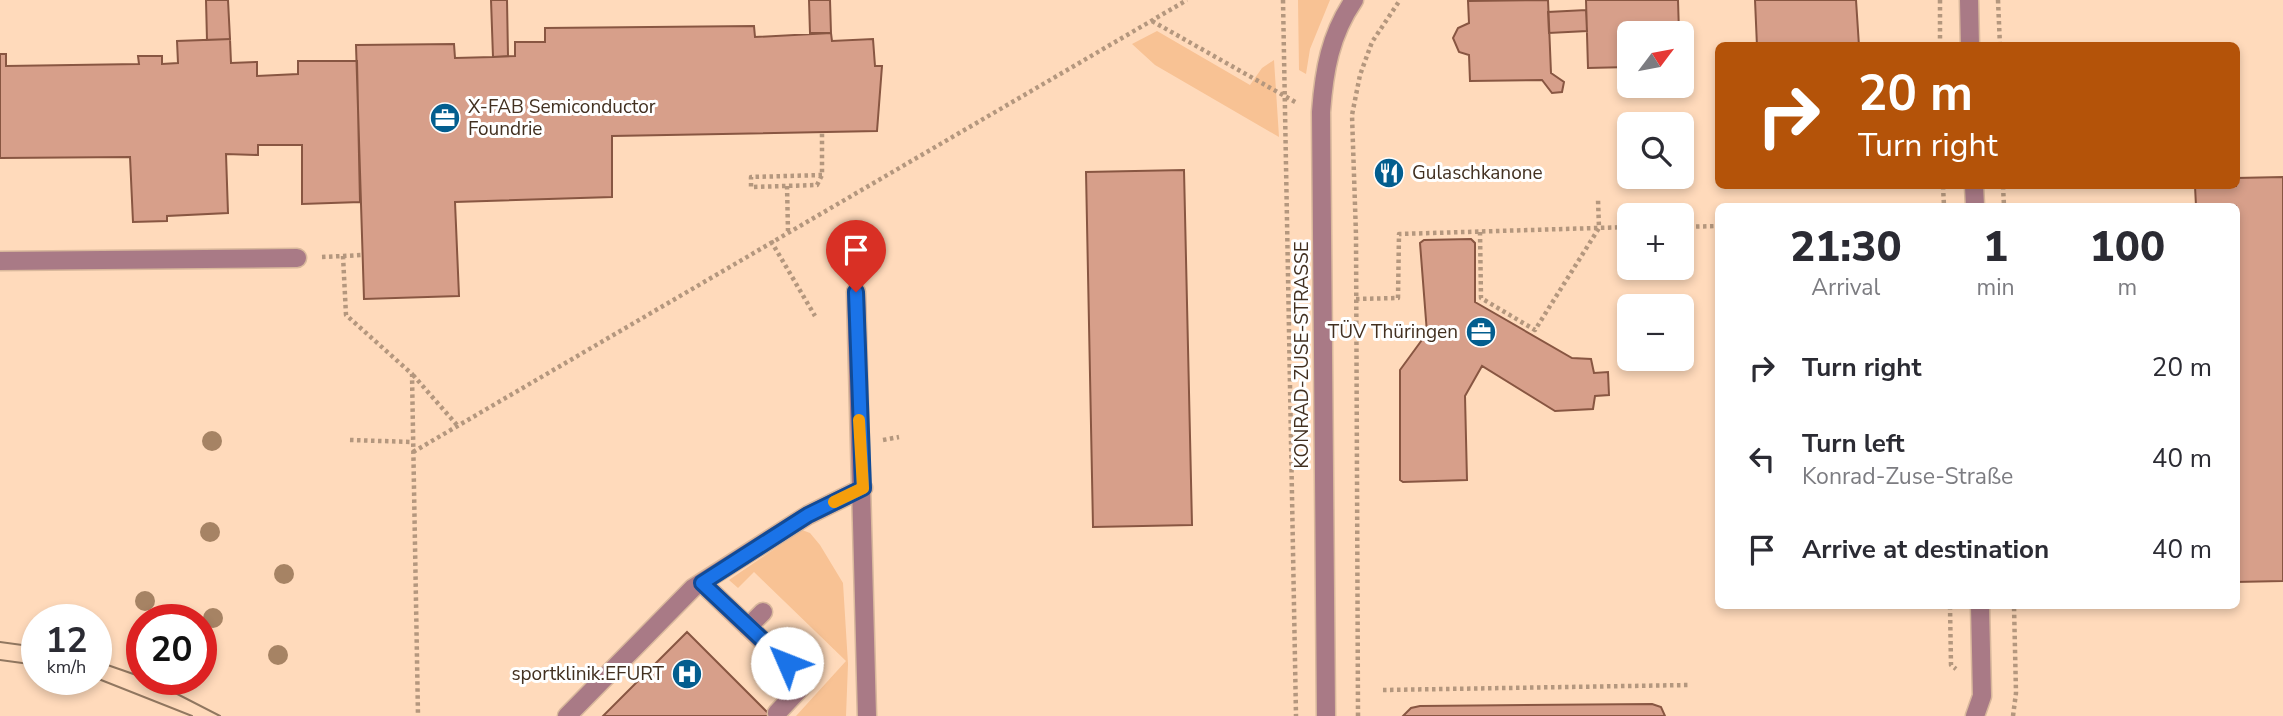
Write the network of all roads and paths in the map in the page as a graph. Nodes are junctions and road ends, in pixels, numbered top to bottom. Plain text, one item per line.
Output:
1 (1188, 0) edge
2 (1283, 0) edge
3 (1354, 0) edge
4 (1400, 0) edge
5 (1940, 0) edge
6 (1969, 0) edge
7 (1998, 0) edge
8 (1152, 21) junction
9 (1940, 42) edge
10 (1970, 42) edge
11 (2000, 42) edge
12 (1284, 98) junction
13 (1321, 112) junction
14 (822, 134) dead end
15 (822, 175) junction
16 (787, 186) junction
17 (1598, 199) dead end
18 (1715, 226) edge
19 (1617, 227) edge
20 (1694, 227) edge
21 (1599, 228) junction
22 (788, 231) junction
23 (1480, 232) junction
24 (771, 241) junction
25 (362, 255) dead end
26 (343, 257) junction
27 (297, 258) joint
28 (0, 261) edge
29 (856, 292) dead end
30 (1356, 299) junction
31 (815, 316) dead end
32 (412, 374) junction
33 (457, 425) junction
34 (350, 440) dead end
35 (413, 442) junction
36 (413, 452) junction
37 (863, 488) junction
38 (702, 583) junction
39 (1980, 609) edge
40 (2014, 609) edge
41 (763, 612) dead end
42 (748, 627) junction
43 (1689, 685) dead end
44 (1383, 690) dead end
45 (777, 713) dead end
46 (418, 716) edge
47 (567, 716) edge
48 (867, 716) edge
49 (1296, 716) edge
50 (1326, 716) edge
51 (1358, 716) edge
52 (1975, 716) edge
53 (2013, 716) edge

1 - 8 path
2 - 12 path
3 - 13 street, KONRAD-ZUSE-STRASSE
4 - 30 path
5 - 9 path
6 - 10 street
7 - 11 path
8 - 12 path
8 - 22 path
12 - 13 path
12 - 49 path
13 - 50 street, KONRAD-ZUSE-STRASSE
14 - 15 path
15 - 16 path
15 - 16 path
16 - 22 path
17 - 21 path
18 - 20 path
19 - 21 path
21 - 23 path
21 - 23 path
22 - 24 path
23 - 30 path
24 - 31 path
24 - 33 path
25 - 26 path
26 - 27 path
26 - 32 path
27 - 28 street
29 - 37 street
30 - 51 path
32 - 33 path
32 - 35 path
33 - 36 path
34 - 35 path
35 - 36 path
36 - 46 path
37 - 38 street
37 - 48 street
38 - 42 street
38 - 47 street
39 - 52 street
40 - 53 path
41 - 42 street
42 - 45 street
43 - 44 path

